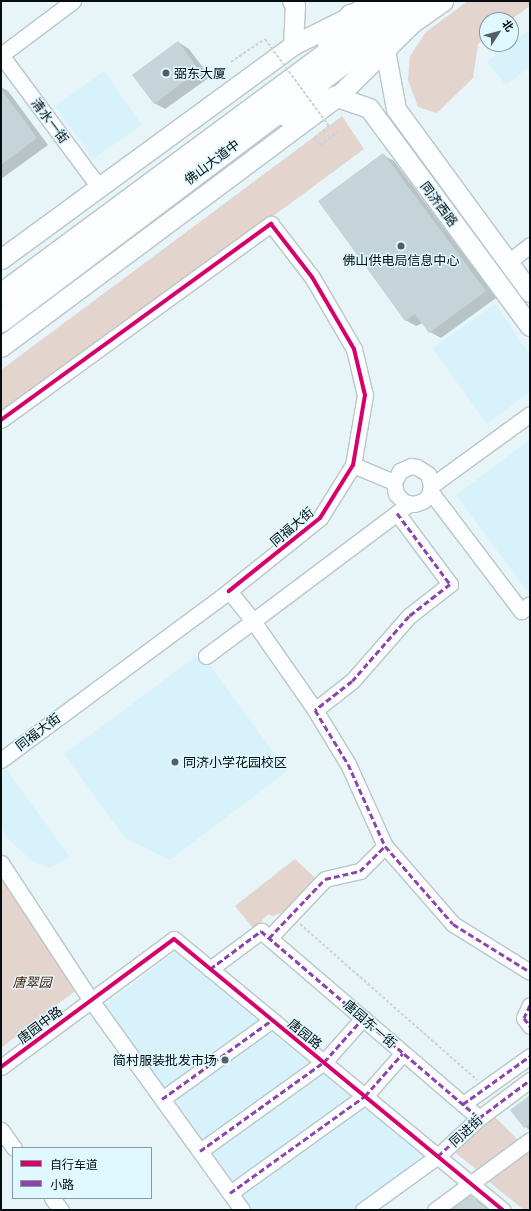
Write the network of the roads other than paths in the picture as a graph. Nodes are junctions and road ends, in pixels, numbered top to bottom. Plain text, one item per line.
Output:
1 (74, 1) edge
2 (292, 1) edge
3 (372, 1) edge
4 (398, 1) edge
5 (422, 1) edge
6 (443, 1) edge
7 (351, 16) junction
8 (293, 45) junction
9 (385, 50) junction
10 (1, 55) edge
11 (305, 71) junction
12 (336, 97) junction
13 (396, 109) junction
14 (376, 118) junction
15 (265, 123) junction
16 (99, 187) junction
17 (448, 229) junction
18 (465, 238) junction
19 (523, 250) edge
20 (470, 258) junction
21 (1, 259) edge
22 (530, 274) edge
23 (530, 292) edge
24 (1, 295) edge
25 (1, 321) edge
26 (530, 326) edge
27 (530, 340) edge
28 (1, 347) edge
29 (530, 414) edge
30 (1, 420) edge
31 (353, 465) junction
32 (394, 482) junction
33 (431, 489) junction
34 (409, 504) junction
35 (397, 513) junction
36 (229, 591) junction
37 (530, 604) edge
38 (253, 621) junction
39 (206, 656) dead end
40 (316, 710) junction
41 (1, 760) edge
42 (385, 846) junction
43 (1, 863) edge
44 (265, 934) junction
45 (210, 969) junction
46 (530, 972) edge
47 (90, 999) junction
48 (530, 1005) edge
49 (363, 1018) junction
50 (272, 1020) junction
51 (530, 1026) edge
52 (403, 1053) junction
53 (530, 1056) edge
54 (324, 1062) junction
55 (1, 1067) edge
56 (530, 1080) edge
57 (365, 1096) junction
58 (162, 1099) junction
59 (463, 1104) junction
60 (479, 1118) junction
61 (1, 1130) edge
62 (530, 1140) edge
63 (13, 1147) edge
64 (200, 1151) junction
65 (438, 1156) junction
66 (471, 1184) junction
67 (230, 1193) junction
68 (53, 1199) edge
69 (61, 1210) edge
70 (242, 1210) edge
71 (363, 1210) edge
72 (435, 1210) edge
73 (503, 1210) edge

1 - 10 street
2 - 8 main road
3 - 7 main road
4 - 11 highway, 佛山大道中
5 - 15 highway, 佛山大道中
6 - 9 main road
7 - 8 main road
7 - 11 highway
8 - 16 main road
9 - 12 main road
9 - 13 main road, 同济西路
10 - 16 street, 清水一街
11 - 24 highway, 佛山大道中
12 - 14 main road, 同济西路
12 - 15 highway
12 - 28 main road
13 - 19 main road
13 - 23 main road, 同济西路
14 - 17 main road
14 - 18 main road, 同济西路
15 - 25 highway, 佛山大道中
16 - 21 main road
17 - 18 main road
17 - 20 main road
18 - 20 main road
18 - 26 main road, 同济西路
19 - 22 main road
20 - 27 main road
29 - 33 street
30 - 31 street
31 - 32 street
31 - 36 street, 同福大街
32 - 33 street
32 - 34 street
33 - 34 street
33 - 37 street
34 - 35 street
35 - 38 street
35 - 40 street
36 - 38 street
36 - 41 street, 同福大街
38 - 39 street
38 - 40 street
40 - 42 street
42 - 44 street
42 - 46 street
43 - 47 street
44 - 45 street
44 - 49 street, 唐园东一街
45 - 47 street, 唐园路
45 - 50 street, 唐园路
47 - 55 street, 唐园中路
47 - 58 street
48 - 51 street
49 - 52 street, 唐园东一街
49 - 54 street
50 - 54 street, 唐园路
50 - 58 street
52 - 57 street
52 - 59 street, 唐园东一街
53 - 59 street
54 - 57 street, 唐园路
54 - 64 street
56 - 60 street, 同进街
57 - 65 street, 唐园路
57 - 67 street
58 - 64 street
59 - 60 street, 唐园东一街
60 - 65 street, 同进街
61 - 63 street
62 - 66 street
64 - 67 street
65 - 66 street, 唐园路
65 - 71 street, 同进街
66 - 72 street
66 - 73 street, 唐园路
67 - 70 street
68 - 69 street

